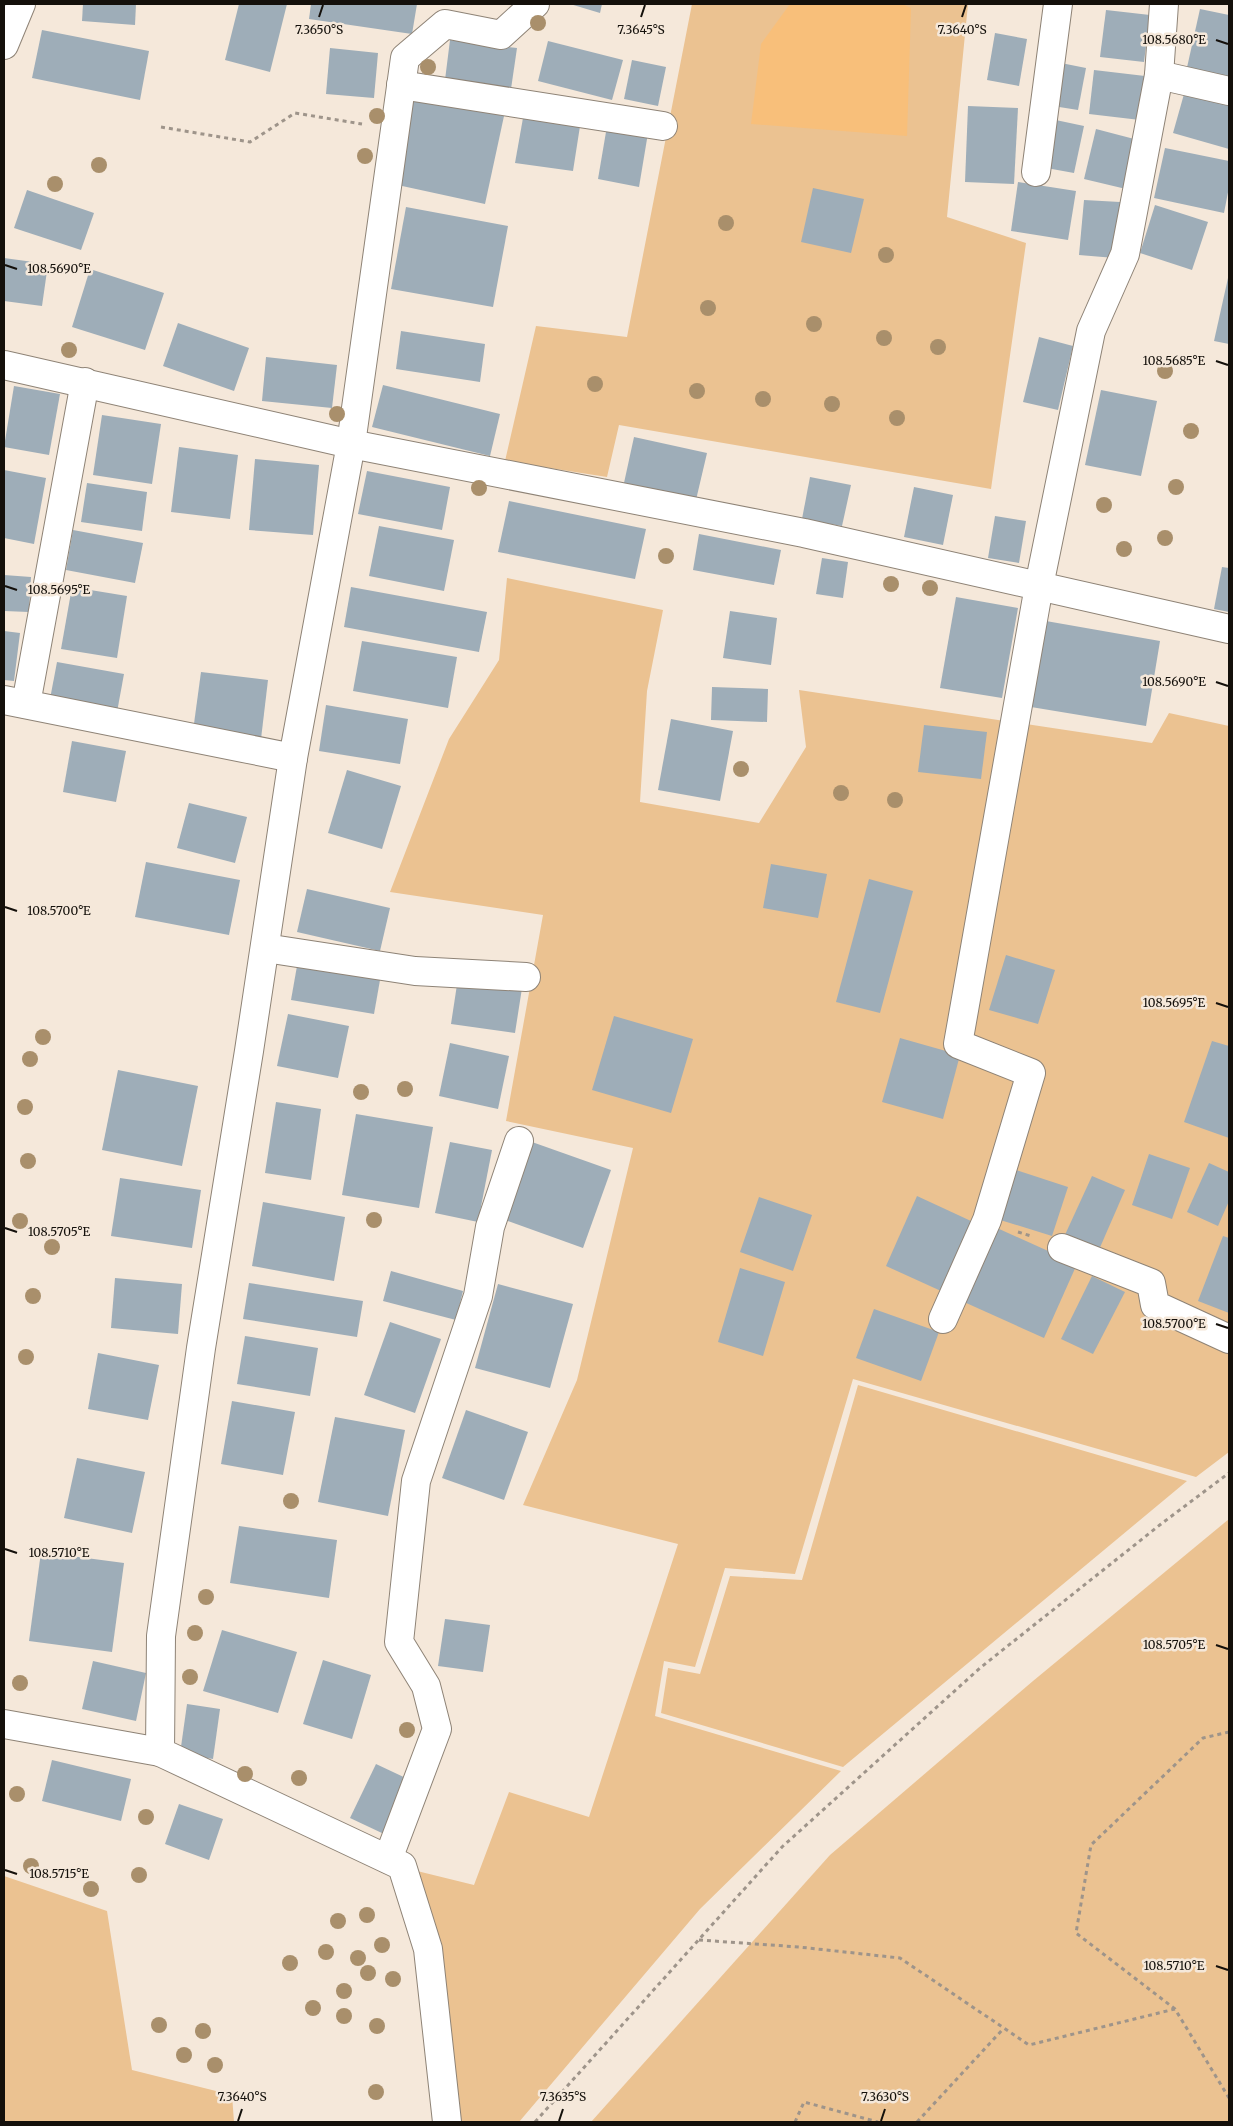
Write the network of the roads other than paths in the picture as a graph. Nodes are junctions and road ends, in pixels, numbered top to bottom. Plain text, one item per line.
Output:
1 (21, 4) edge
2 (535, 4) edge
3 (1058, 4) edge
4 (1164, 4) edge
5 (4, 46) edge
6 (1159, 75) junction
7 (401, 85) junction
8 (1229, 91) edge
9 (663, 126) dead end
10 (1036, 172) dead end
11 (4, 365) edge
12 (85, 382) junction
13 (351, 444) junction
14 (1039, 586) junction
15 (1229, 629) edge
16 (15, 702) edge
17 (293, 758) junction
18 (265, 948) junction
19 (526, 976) dead end
20 (519, 1141) dead end
21 (1062, 1248) road end
22 (943, 1319) dead end
23 (1229, 1339) edge
24 (4, 1724) edge
25 (160, 1752) junction
26 (388, 1860) junction
27 (447, 2122) edge

1 - 5 street
2 - 7 street
3 - 10 street
4 - 6 street
6 - 8 street
6 - 14 street
7 - 9 street
7 - 13 street
11 - 12 street
12 - 13 street
12 - 16 street
13 - 14 street
13 - 17 street
14 - 15 street
14 - 22 street
16 - 17 street
17 - 18 street
18 - 19 street
18 - 25 street
20 - 26 street
21 - 23 street
24 - 25 street
25 - 26 street
26 - 27 street

